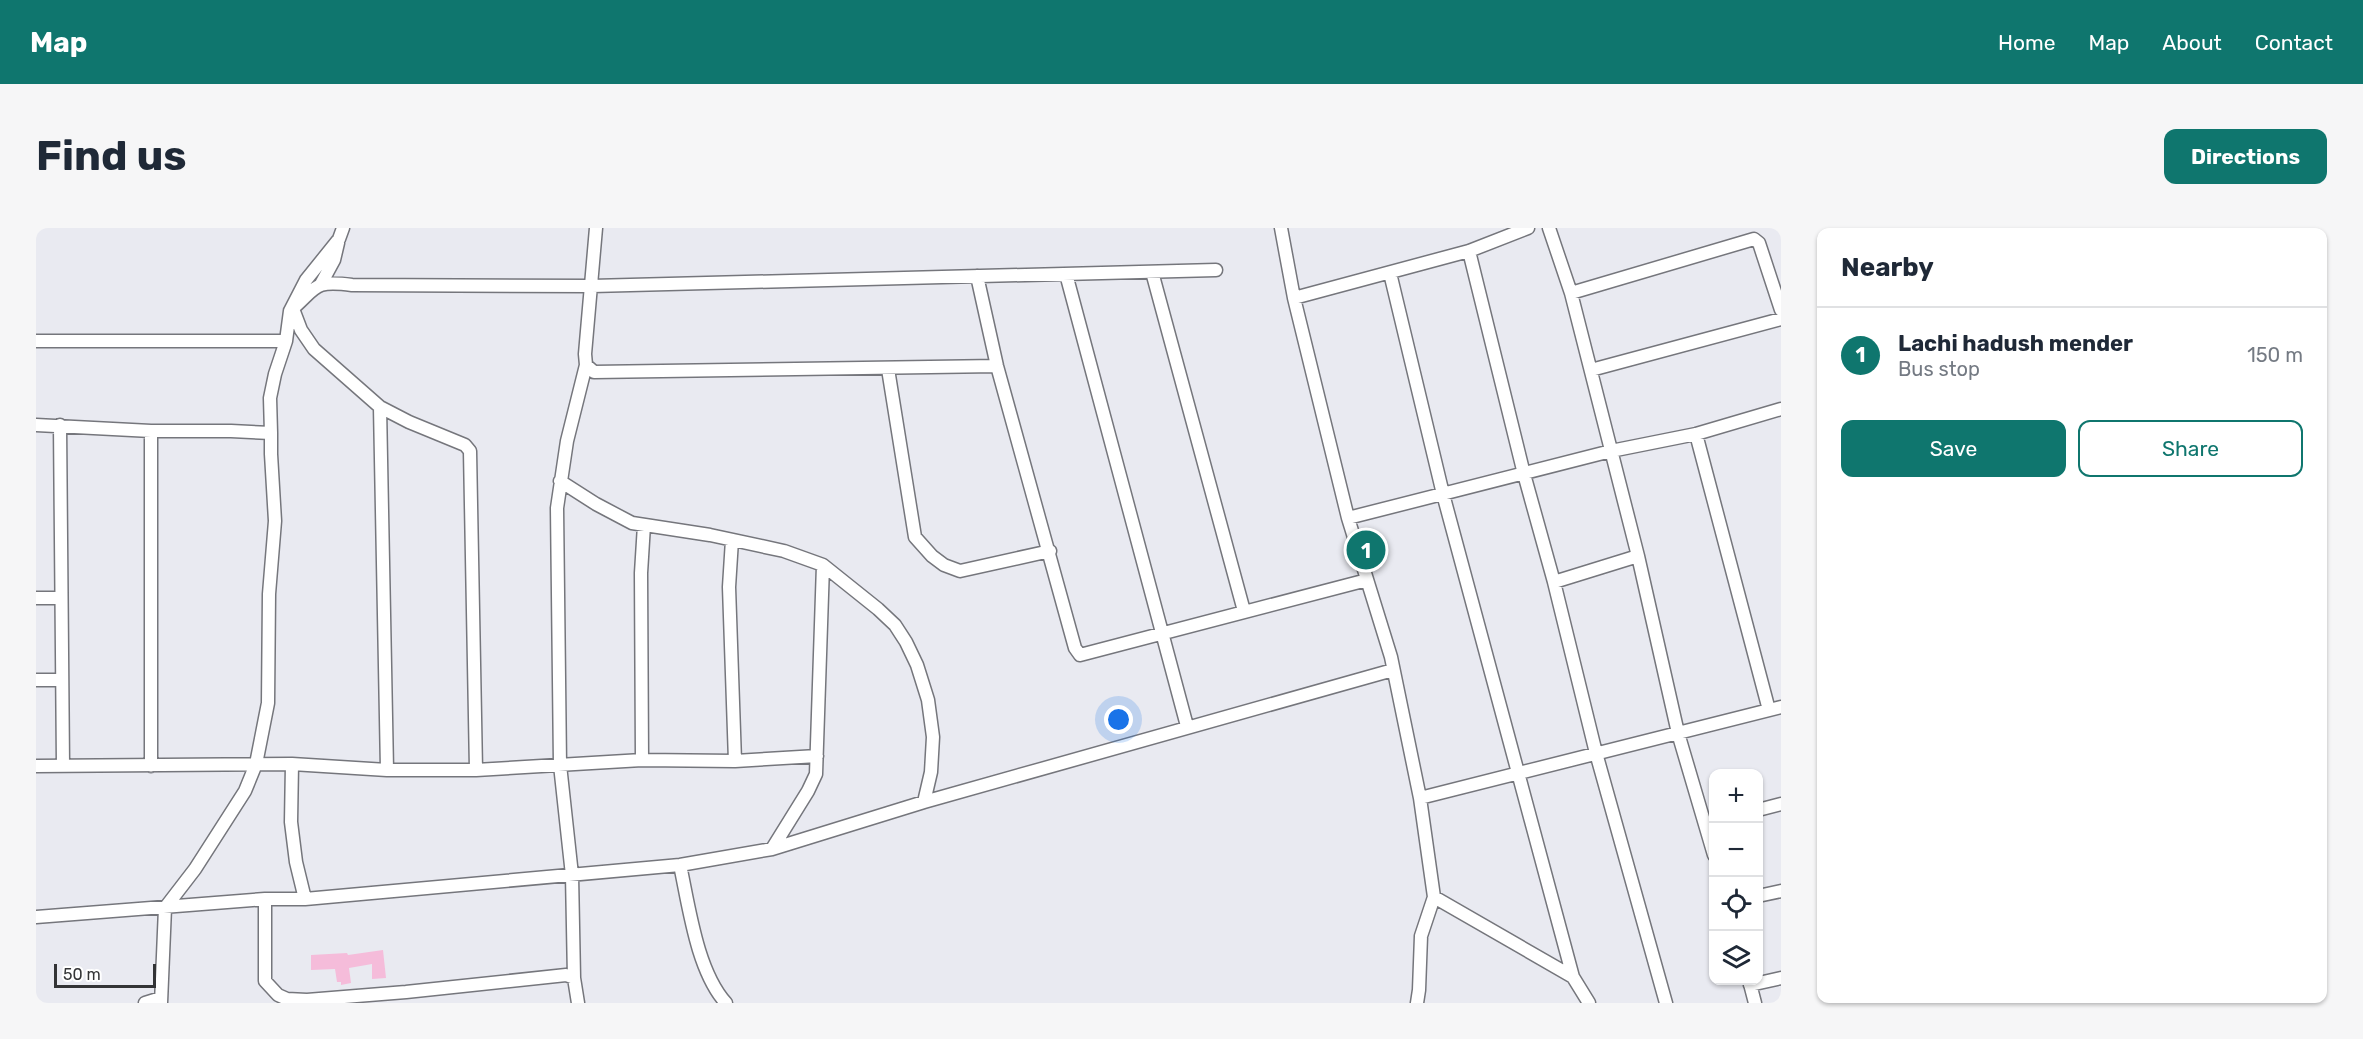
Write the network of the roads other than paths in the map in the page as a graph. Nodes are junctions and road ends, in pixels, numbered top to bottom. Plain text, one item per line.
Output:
1 (596, 228) edge
2 (1281, 228) edge
3 (1528, 228) edge
4 (1549, 228) edge
5 (341, 233) edge
6 (1469, 250) junction
7 (1216, 270) dead end
8 (1152, 272) junction
9 (1390, 273) junction
10 (1066, 274) junction
11 (977, 276) junction
12 (321, 284) junction
13 (592, 286) junction
14 (1571, 293) junction
15 (1294, 297) junction
16 (291, 310) junction
17 (1781, 310) edge
18 (1781, 320) edge
19 (36, 341) edge
20 (286, 341) junction
21 (586, 364) junction
22 (997, 366) junction
23 (888, 369) junction
24 (1591, 370) junction
25 (381, 408) junction
26 (1781, 409) edge
27 (36, 425) edge
28 (60, 425) junction
29 (151, 431) junction
30 (271, 433) junction
31 (1696, 434) junction
32 (1611, 451) junction
33 (1524, 474) junction
34 (560, 481) junction
35 (1443, 494) junction
36 (1348, 518) junction
37 (644, 525) junction
38 (732, 540) junction
39 (1050, 551) junction
40 (1638, 556) junction
41 (824, 565) junction
42 (1367, 580) junction
43 (1554, 582) junction
44 (36, 598) edge
45 (61, 598) junction
46 (1244, 611) junction
47 (1163, 633) junction
48 (1393, 670) junction
49 (36, 680) edge
50 (61, 680) junction
51 (1775, 708) edge
52 (1187, 726) junction
53 (1678, 733) junction
54 (1596, 753) junction
55 (817, 756) junction
56 (642, 760) junction
57 (735, 761) junction
58 (256, 764) junction
59 (292, 764) junction
60 (560, 765) junction
61 (36, 766) edge
62 (63, 766) junction
63 (150, 766) junction
64 (387, 770) junction
65 (476, 770) junction
66 (1517, 774) junction
67 (1420, 798) junction
68 (924, 802) junction
69 (1781, 804) edge
70 (1763, 809) edge
71 (1709, 823) edge
72 (772, 849) junction
73 (681, 865) junction
74 (572, 875) junction
75 (1781, 891) edge
76 (1763, 895) edge
77 (1434, 897) junction
78 (265, 899) junction
79 (305, 899) junction
80 (165, 908) junction
81 (36, 917) edge
82 (1573, 977) junction
83 (574, 978) junction
84 (1781, 978) edge
85 (1763, 981) edge
86 (1750, 985) edge
87 (270, 989) junction
88 (405, 998) edge
89 (161, 1001) edge
90 (145, 1003) edge
91 (269, 1003) edge
92 (578, 1003) edge
93 (726, 1003) edge
94 (1417, 1003) edge
95 (1589, 1003) edge
96 (1666, 1003) edge
97 (1755, 1003) edge

1 - 13 street
2 - 15 street
3 - 6 street
4 - 14 street
5 - 12 street
5 - 16 street
6 - 9 street
6 - 33 street
7 - 8 street
8 - 10 street
8 - 46 street
9 - 15 street
9 - 35 street
10 - 11 street
10 - 47 street
11 - 13 street
11 - 22 street
12 - 13 street
12 - 16 street
13 - 21 street
14 - 17 street
14 - 24 street
15 - 36 street
16 - 20 street
16 - 25 street
18 - 24 street
19 - 20 street
20 - 30 street
21 - 23 street
21 - 34 street
22 - 23 street
22 - 39 street
23 - 39 street
24 - 32 street
25 - 64 street
25 - 65 street
26 - 31 street
27 - 28 street
28 - 29 street
28 - 45 street
29 - 30 street
29 - 63 street
30 - 58 street
31 - 32 street
31 - 51 street
32 - 33 street
32 - 40 street
33 - 35 street
33 - 43 street
34 - 37 street
34 - 60 street
35 - 36 street
35 - 66 street
36 - 42 street
37 - 38 street
37 - 56 street
38 - 41 street
38 - 57 street
39 - 47 street
40 - 43 street
40 - 53 street
41 - 55 street
41 - 68 street
42 - 46 street
42 - 48 street
43 - 54 street
44 - 45 street
45 - 50 street
46 - 47 street
47 - 52 street
48 - 52 street
48 - 67 street
49 - 50 street
50 - 62 street
51 - 53 street
52 - 68 street
53 - 54 street
53 - 71 street
54 - 66 street
54 - 96 street
55 - 57 street
55 - 72 street
56 - 57 street
56 - 60 street
58 - 59 street
58 - 63 street
58 - 80 street
59 - 64 street
59 - 79 street
60 - 65 street
60 - 74 street
61 - 62 street
62 - 63 street
64 - 65 street
66 - 67 street
66 - 82 street
67 - 77 street
68 - 72 street
69 - 70 street
72 - 73 street
73 - 74 street
73 - 93 street
74 - 79 street
74 - 83 street
75 - 76 street
77 - 82 street
77 - 94 street
78 - 79 street
78 - 80 street
78 - 87 street
80 - 81 street
80 - 89 street
82 - 95 street
83 - 88 street
83 - 92 street
84 - 85 street
86 - 97 street
87 - 88 street
87 - 91 street
89 - 90 street

